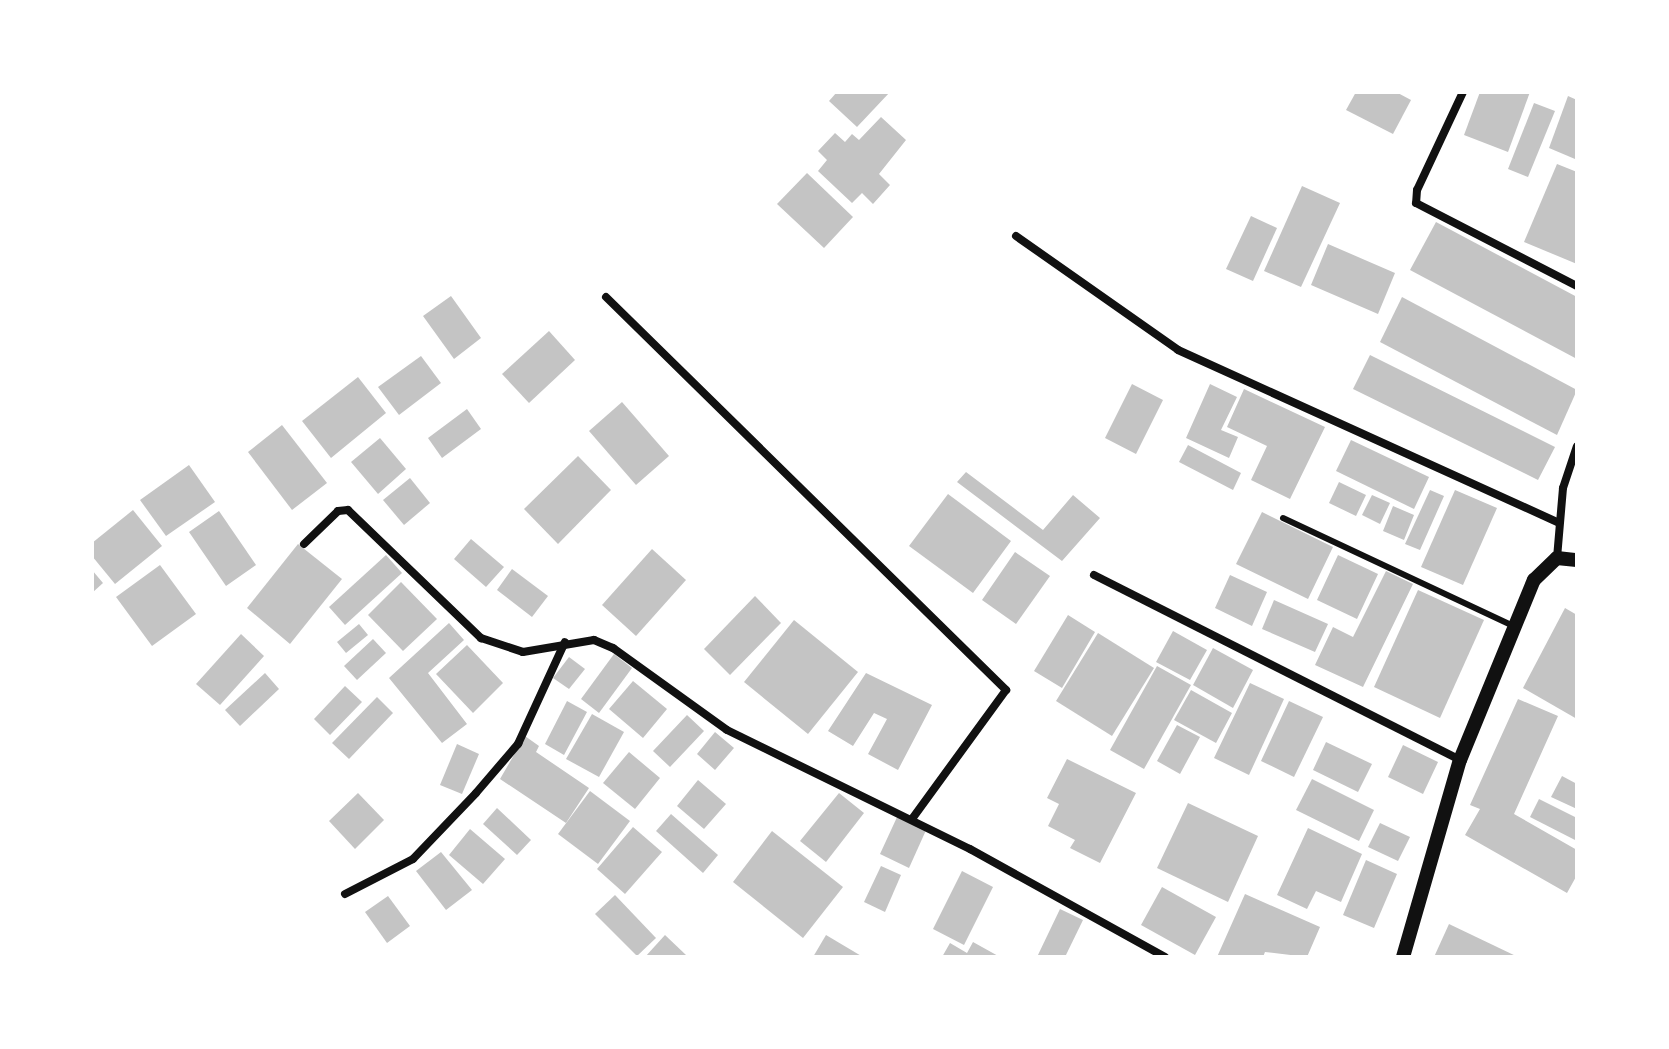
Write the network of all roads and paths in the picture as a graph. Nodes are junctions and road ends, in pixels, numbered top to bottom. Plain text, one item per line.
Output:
1 (1463, 92) edge
2 (1016, 236) dead end
3 (1577, 286) edge
4 (606, 297) dead end
5 (1577, 446) edge
6 (1283, 518) dead end
7 (1557, 522) junction
8 (304, 544) dead end
9 (1557, 558) junction
10 (1577, 560) edge
11 (1094, 575) dead end
12 (1514, 626) junction
13 (565, 642) junction
14 (1460, 760) junction
15 (912, 819) junction
16 (345, 894) dead end
17 (1165, 957) edge
18 (1403, 957) edge

1 - 3 street
2 - 7 street
4 - 15 street
5 - 7 street
6 - 12 lane
7 - 9 street
8 - 13 street
9 - 10 street
9 - 12 street
11 - 14 street
12 - 14 street
13 - 15 street
13 - 16 street
14 - 18 street
15 - 17 street

